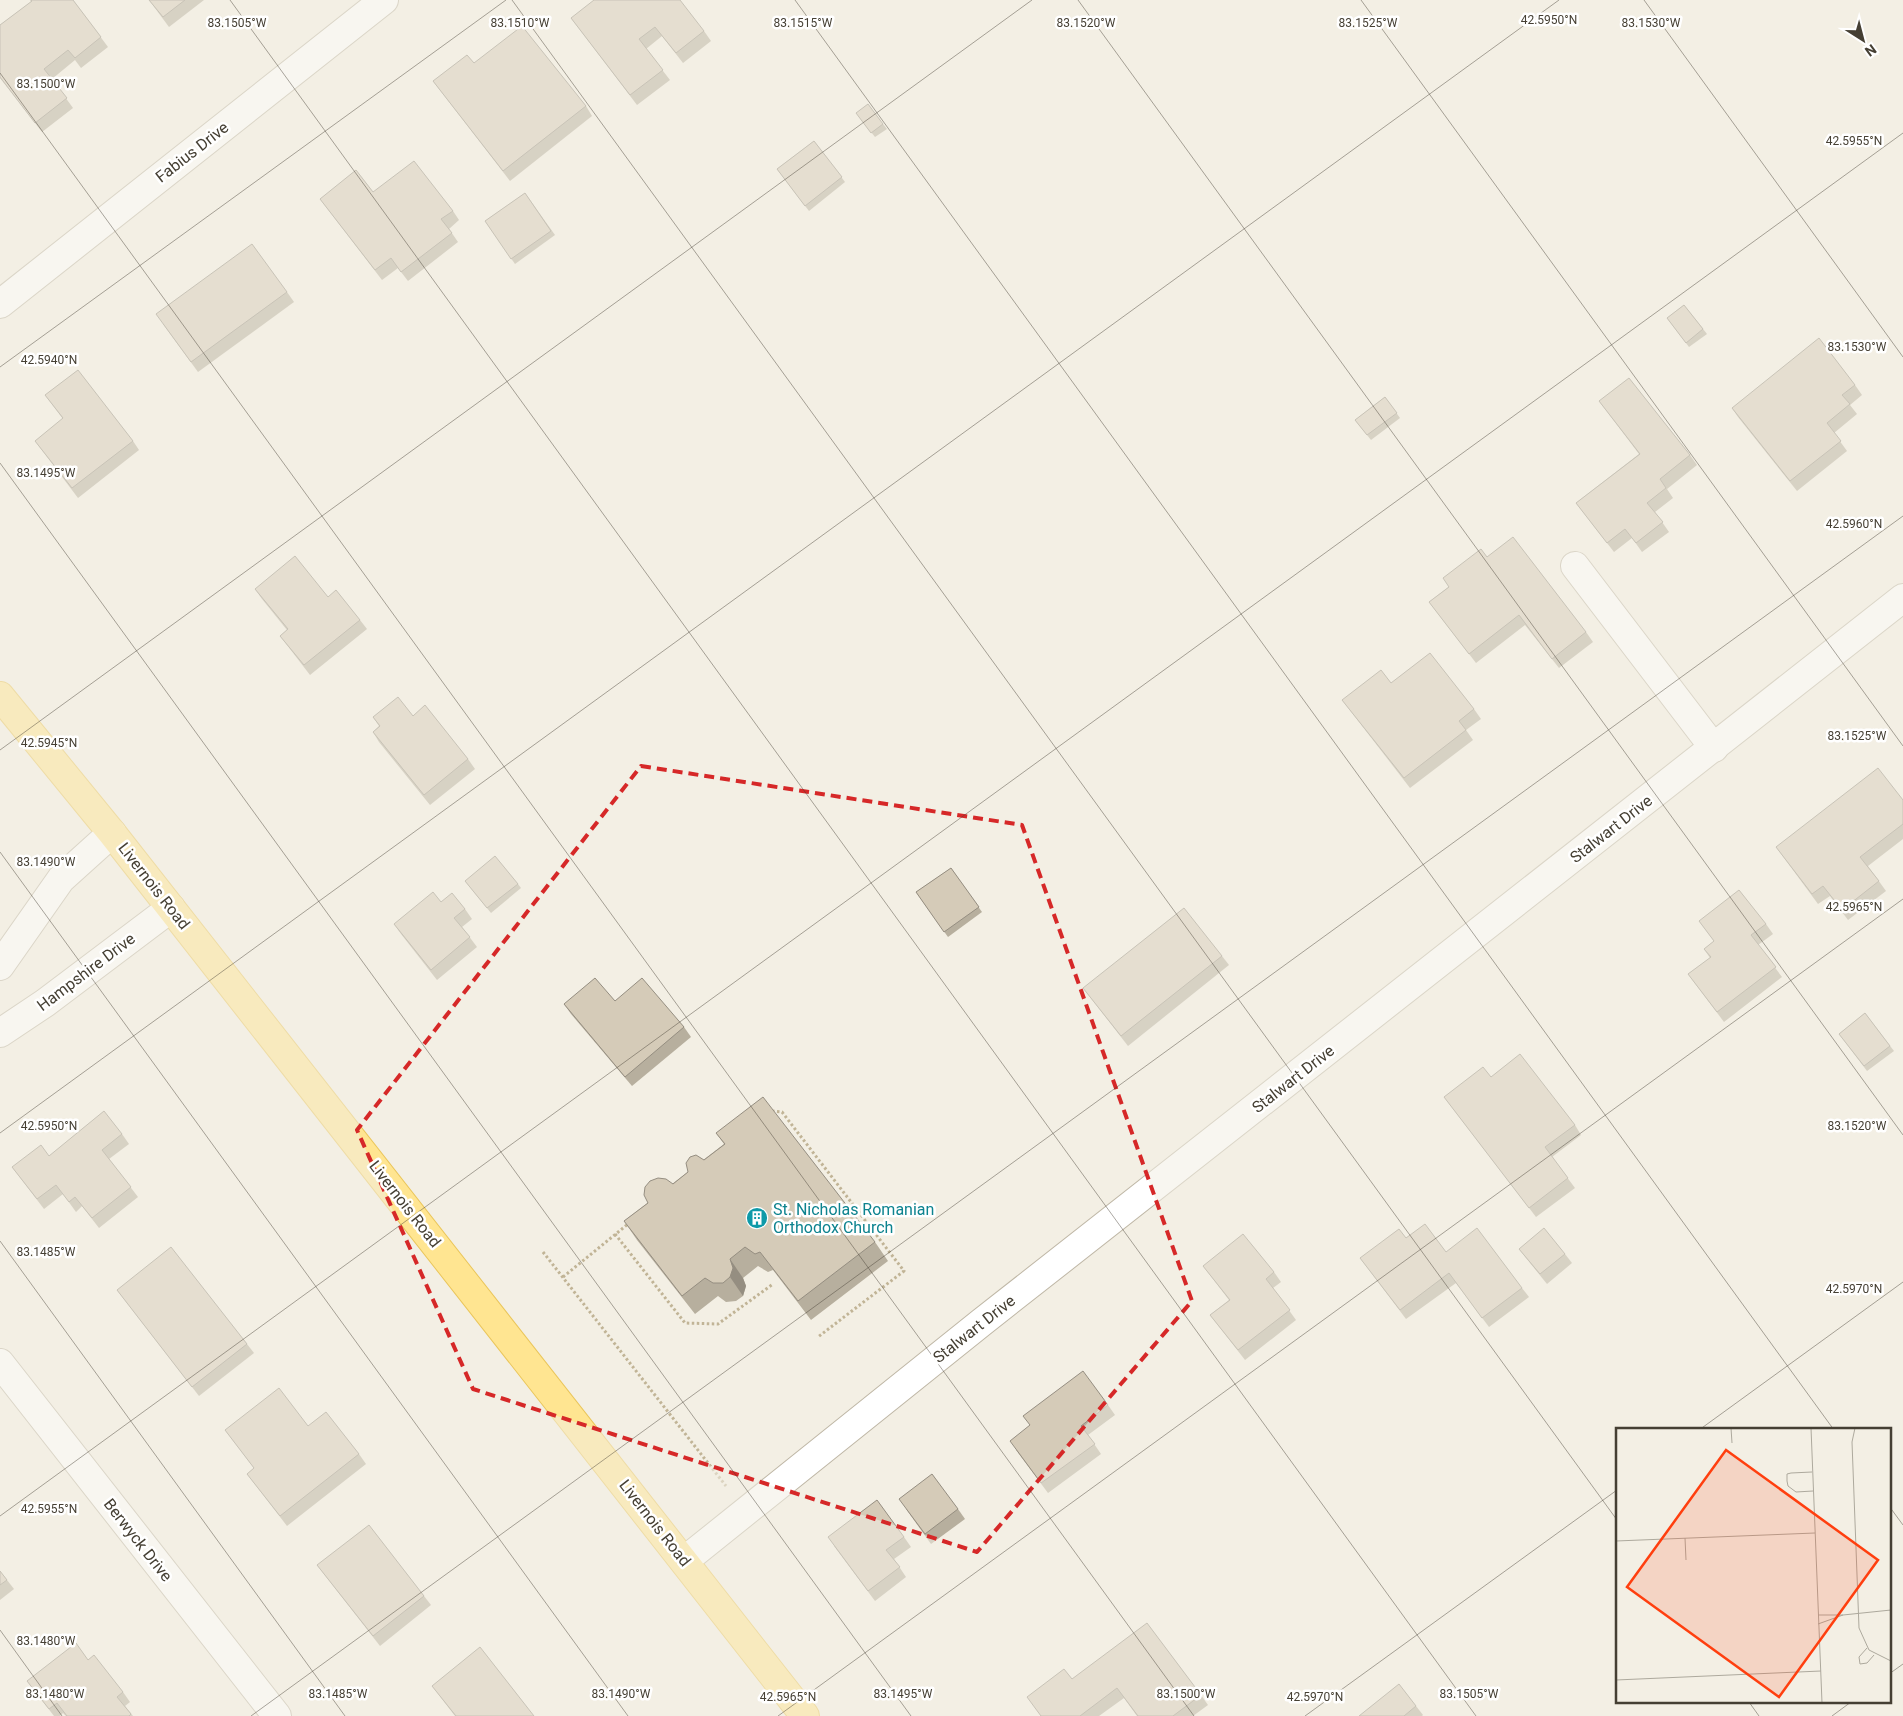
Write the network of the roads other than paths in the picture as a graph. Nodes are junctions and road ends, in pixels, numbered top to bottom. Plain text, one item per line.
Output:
1 (384, 0) edge
2 (0, 304) edge
3 (1575, 566) dead end
4 (1903, 598) edge
5 (0, 696) edge
6 (1714, 748) junction
7 (112, 833) junction
8 (171, 908) junction
9 (0, 966) edge
10 (0, 1033) edge
11 (0, 1363) edge
12 (684, 1561) junction
13 (277, 1716) edge
14 (805, 1716) edge

1 - 2 street, Fabius Drive
3 - 6 street
4 - 6 street, Stalwart Drive
5 - 7 main road, Livernois Road
6 - 12 street, Stalwart Drive
7 - 8 main road, Livernois Road
7 - 9 street
8 - 10 street, Hampshire Drive
8 - 12 main road, Livernois Road
11 - 13 street, Berwyck Drive
12 - 14 main road, Livernois Road

